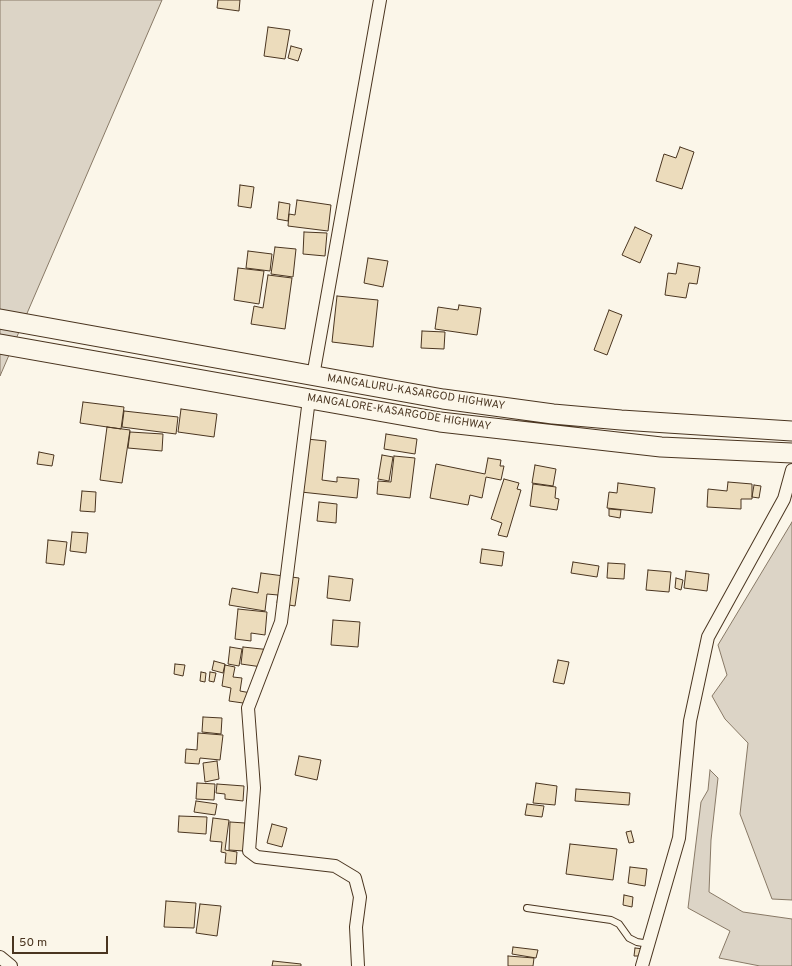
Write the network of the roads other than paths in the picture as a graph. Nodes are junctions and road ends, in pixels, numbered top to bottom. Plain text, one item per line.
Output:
1 (380, 0) edge
2 (0, 319) edge
3 (0, 344) edge
4 (313, 376) junction
5 (309, 399) junction
6 (792, 431) edge
7 (792, 453) edge
8 (792, 470) edge
9 (526, 908) dead end
10 (648, 944) junction
11 (0, 957) edge
12 (11, 966) edge
13 (358, 966) edge
14 (642, 966) edge

1 - 4 street
2 - 4 highway, MANGALURU-KASARGOD HIGHWAY
3 - 5 highway, MANGALORE-KASARGODE HIGHWAY
4 - 6 highway, MANGALURU-KASARGOD HIGHWAY
5 - 7 highway, MANGALORE-KASARGODE HIGHWAY
5 - 13 street
8 - 10 street
9 - 10 lane
10 - 14 street
11 - 12 street

